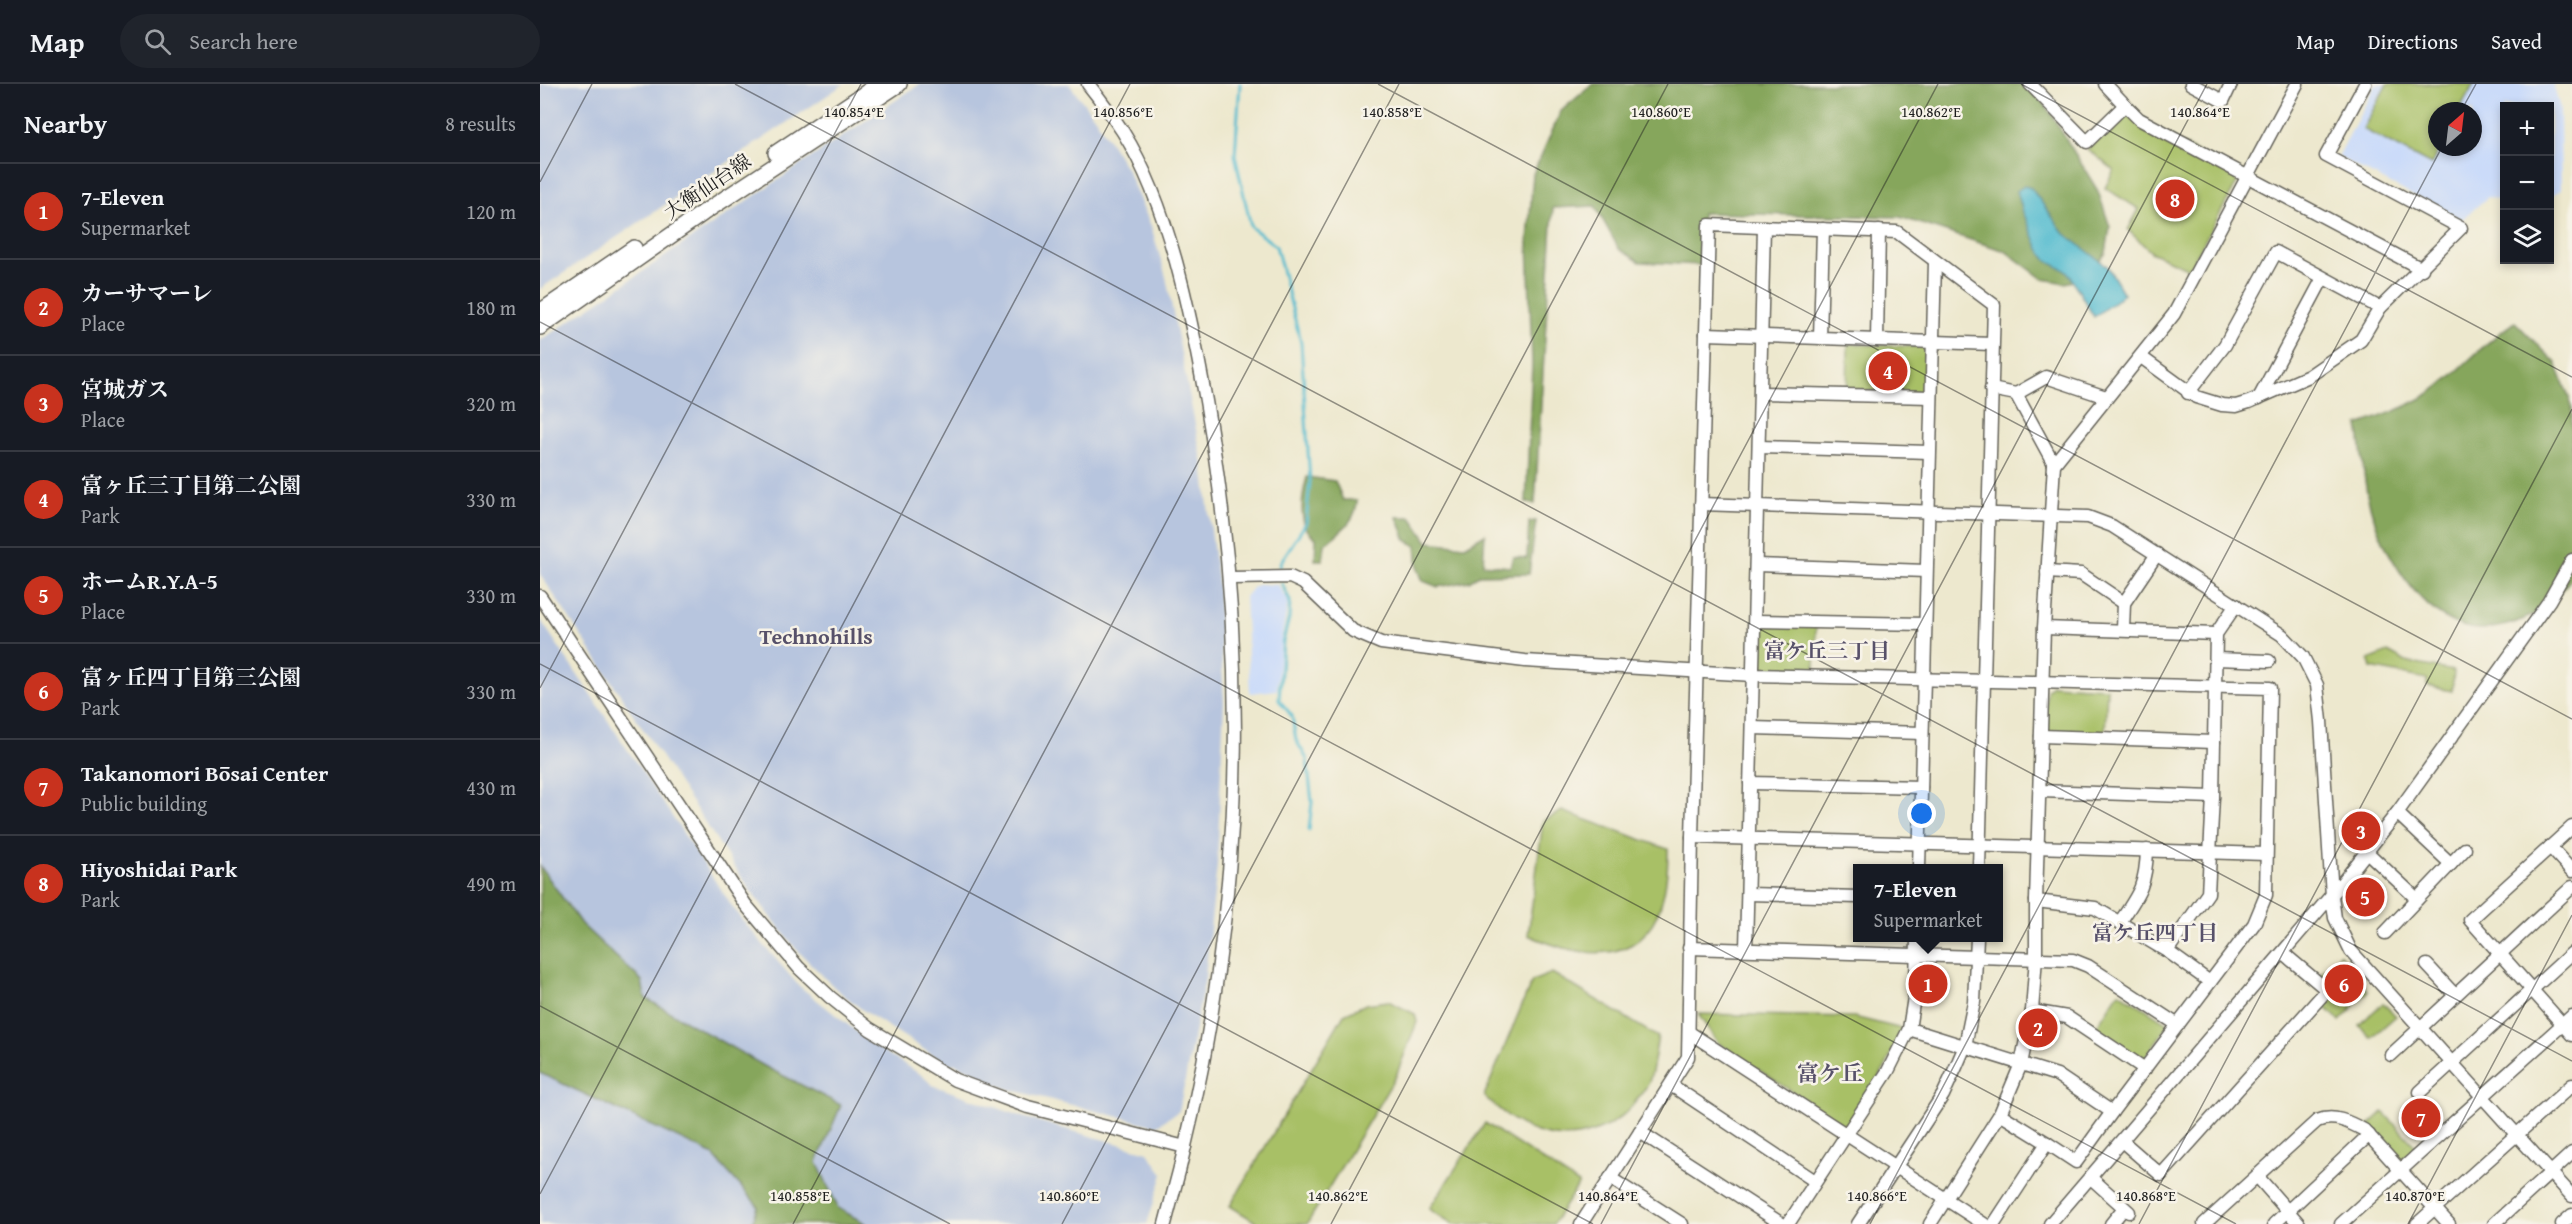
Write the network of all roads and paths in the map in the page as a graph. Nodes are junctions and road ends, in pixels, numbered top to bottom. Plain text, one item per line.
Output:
1 (879, 84) edge
2 (899, 84) edge
3 (1088, 84) edge
4 (2030, 84) edge
5 (2105, 84) edge
6 (2191, 84) edge
7 (2231, 84) edge
8 (2297, 84) edge
9 (2365, 84) edge
10 (2126, 105) junction
11 (2248, 177) junction
12 (1764, 227) junction
13 (1823, 229) junction
14 (1879, 231) junction
15 (1935, 262) junction
16 (2422, 270) junction
17 (2324, 278) junction
18 (2380, 308) junction
19 (540, 312) edge
20 (540, 327) edge
21 (1706, 334) junction
22 (1763, 337) junction
23 (1820, 339) junction
24 (1877, 340) junction
25 (1933, 342) junction
26 (1992, 344) junction
27 (2140, 357) junction
28 (1991, 389) junction
29 (1761, 393) junction
30 (2188, 393) junction
31 (2016, 394) junction
32 (1931, 397) junction
33 (2106, 398) junction
34 (2259, 398) junction
35 (1759, 447) junction
36 (1929, 452) junction
37 (2054, 464) junction
38 (1701, 504) junction
39 (1758, 506) junction
40 (1928, 512) junction
41 (1988, 513) junction
42 (2049, 514) junction
43 (2157, 554) junction
44 (2572, 560) edge
45 (1756, 565) junction
46 (1926, 571) junction
47 (2047, 572) junction
48 (1230, 578) junction
49 (540, 596) edge
50 (2124, 603) junction
51 (2236, 605) junction
52 (1755, 621) junction
53 (1925, 624) junction
54 (2044, 628) junction
55 (2123, 629) junction
56 (2216, 634) junction
57 (2216, 659) junction
58 (2269, 662) dead end
59 (1697, 672) junction
60 (1753, 675) junction
61 (1924, 679) junction
62 (1983, 680) junction
63 (2043, 682) junction
64 (2215, 687) junction
65 (1752, 728) junction
66 (1922, 733) junction
67 (2041, 736) junction
68 (2214, 742) junction
69 (1750, 783) junction
70 (1921, 787) junction
71 (2040, 791) junction
72 (2213, 797) junction
73 (2397, 813) junction
74 (2572, 827) edge
75 (1692, 837) junction
76 (1748, 839) junction
77 (1920, 845) junction
78 (1980, 845) junction
79 (2038, 846) junction
80 (2550, 847) junction
81 (2465, 849) dead end
82 (2147, 850) junction
83 (2210, 851) junction
84 (2367, 852) junction
85 (2266, 854) junction
86 (1919, 864) edge
87 (1979, 864) edge
88 (2451, 864) junction
89 (2572, 871) edge
90 (2572, 887) edge
91 (1748, 894) junction
92 (2332, 896) junction
93 (1853, 897) edge
94 (2417, 899) junction
95 (2036, 901) junction
96 (2120, 922) junction
97 (2385, 933) dead end
98 (1917, 942) edge
99 (1977, 942) edge
100 (1689, 948) junction
101 (1746, 949) junction
102 (2166, 951) junction
103 (2283, 952) junction
104 (2572, 953) edge
105 (1917, 954) junction
106 (2500, 955) junction
107 (1977, 956) junction
108 (2036, 957) junction
109 (2427, 965) dead end
110 (2210, 982) junction
111 (2531, 990) junction
112 (2454, 994) junction
113 (2032, 1011) junction
114 (2572, 1016) edge
115 (2178, 1025) junction
116 (2562, 1025) junction
117 (2420, 1028) junction
118 (1909, 1029) junction
119 (1690, 1033) junction
120 (2572, 1035) edge
121 (1965, 1046) junction
122 (2391, 1055) dead end
123 (2021, 1064) junction
124 (2453, 1064) junction
125 (2145, 1069) junction
126 (1671, 1085) junction
127 (2572, 1085) edge
128 (2420, 1092) dead end
129 (2481, 1097) junction
130 (2112, 1112) junction
131 (2000, 1114) junction
132 (1640, 1132) junction
133 (1847, 1134) junction
134 (2516, 1134) junction
135 (2369, 1135) junction
136 (2122, 1142) junction
137 (2047, 1143) junction
138 (1185, 1147) junction
139 (2572, 1153) edge
140 (1896, 1166) junction
141 (2400, 1169) junction
142 (2551, 1173) junction
143 (2257, 1176) junction
144 (1610, 1178) junction
145 (2091, 1178) junction
146 (1815, 1181) junction
147 (2572, 1196) edge
148 (1946, 1199) junction
149 (2434, 1208) junction
150 (2288, 1212) junction
151 (2572, 1215) edge
152 (2051, 1223) edge
153 (1165, 1224) edge
154 (1582, 1224) edge
155 (1682, 1224) edge
156 (1782, 1224) edge
157 (1788, 1224) edge
158 (1858, 1224) edge
159 (1930, 1224) edge
160 (1984, 1224) edge
161 (1994, 1224) edge
162 (2111, 1224) edge
163 (2204, 1224) edge
164 (2274, 1224) edge
165 (2299, 1224) edge
166 (2340, 1224) edge
167 (2417, 1224) edge
168 (2450, 1224) edge
169 (2494, 1224) edge
170 (2562, 1224) edge

1 - 19 main road, 大衡仙台線
2 - 20 main road, 大衡仙台線
3 - 48 street
4 - 10 street
5 - 10 street
6 - 7 street
8 - 11 street
9 - 16 street
10 - 11 street
11 - 16 street
11 - 27 street
12 - 13 street
12 - 21 street
12 - 22 street
13 - 14 street
13 - 23 street
14 - 15 street
14 - 24 street
15 - 25 street
15 - 26 street
16 - 18 street
17 - 18 street
17 - 30 street
17 - 34 street
18 - 34 street
21 - 22 street
21 - 38 street
22 - 23 street
22 - 29 street
23 - 24 street
24 - 25 street
25 - 26 street
25 - 32 street
26 - 28 street
27 - 30 street
27 - 33 street
28 - 31 street
28 - 41 street
29 - 32 street
29 - 35 street
30 - 34 street
31 - 33 street
31 - 37 street
32 - 36 street
33 - 37 street
35 - 36 street
35 - 39 street
36 - 40 street
37 - 42 street
38 - 39 street
38 - 59 street
39 - 40 street
39 - 45 street
40 - 41 street
40 - 46 street
41 - 42 street
41 - 62 street
42 - 43 street
42 - 47 street
43 - 50 street
43 - 51 street
44 - 73 street
45 - 46 street
45 - 52 street
46 - 53 street
47 - 50 street
47 - 54 street
48 - 59 street
48 - 138 street
49 - 138 street
50 - 55 street
51 - 56 street
51 - 92 street
52 - 53 street
52 - 60 street
53 - 61 street
54 - 55 street
54 - 63 street
55 - 56 street
56 - 57 street
57 - 58 street
57 - 64 street
59 - 60 street
59 - 75 street
60 - 61 street
60 - 65 street
61 - 62 street
61 - 66 street
62 - 63 street
62 - 78 street
63 - 64 street
63 - 67 street
64 - 68 street
64 - 85 street
65 - 66 street
65 - 69 street
66 - 70 street
67 - 68 street
67 - 71 street
68 - 72 street
69 - 70 street
69 - 76 street
70 - 77 street
71 - 72 street
71 - 79 street
72 - 83 street
73 - 84 street
73 - 88 street
74 - 80 street
75 - 76 street
75 - 100 street
76 - 77 street
76 - 91 street
77 - 78 street
77 - 86 street
78 - 79 street
78 - 87 street
79 - 82 street
79 - 95 street
80 - 89 street
80 - 106 street
81 - 88 street
82 - 83 street
82 - 96 street
83 - 85 street
83 - 102 street
84 - 92 street
84 - 94 street
85 - 110 street
88 - 94 street
90 - 106 street
91 - 93 street
91 - 101 street
92 - 103 street
92 - 117 street
94 - 97 street
95 - 96 street
95 - 108 street
96 - 102 street
98 - 105 street
99 - 107 street
100 - 101 street
100 - 119 street
101 - 105 street
102 - 110 street
103 - 136 street
103 - 136 street
104 - 111 street
105 - 107 street
105 - 118 street
106 - 111 street
106 - 112 street
107 - 108 street
107 - 121 street
108 - 113 street
108 - 115 street
109 - 112 street
110 - 115 street
111 - 116 street
111 - 124 street
112 - 117 street
113 - 123 street
113 - 125 street
114 - 116 street
115 - 125 street
116 - 120 street
116 - 129 street
117 - 122 street
117 - 124 street
118 - 121 street
118 - 133 street
119 - 126 street
119 - 133 street
121 - 123 street
121 - 140 street
123 - 130 street
123 - 131 street
124 - 128 street
124 - 129 street
125 - 130 street
126 - 132 street
126 - 146 street
127 - 134 street
129 - 134 street
129 - 141 street
130 - 137 street
131 - 137 street
131 - 148 street
132 - 144 street
132 - 156 street
133 - 140 street
133 - 146 street
134 - 142 street
134 - 149 street
135 - 141 street
135 - 143 street
135 - 150 street
136 - 145 street
137 - 161 street
138 - 153 street
139 - 142 street
140 - 148 street
140 - 158 street
141 - 149 street
141 - 166 street
142 - 147 street
142 - 169 street
143 - 150 street
143 - 163 street
144 - 154 street
144 - 155 street
145 - 152 street
145 - 162 street
146 - 157 street
148 - 159 street
148 - 160 street
149 - 167 street
149 - 168 street
150 - 164 street
150 - 165 street
151 - 170 street

